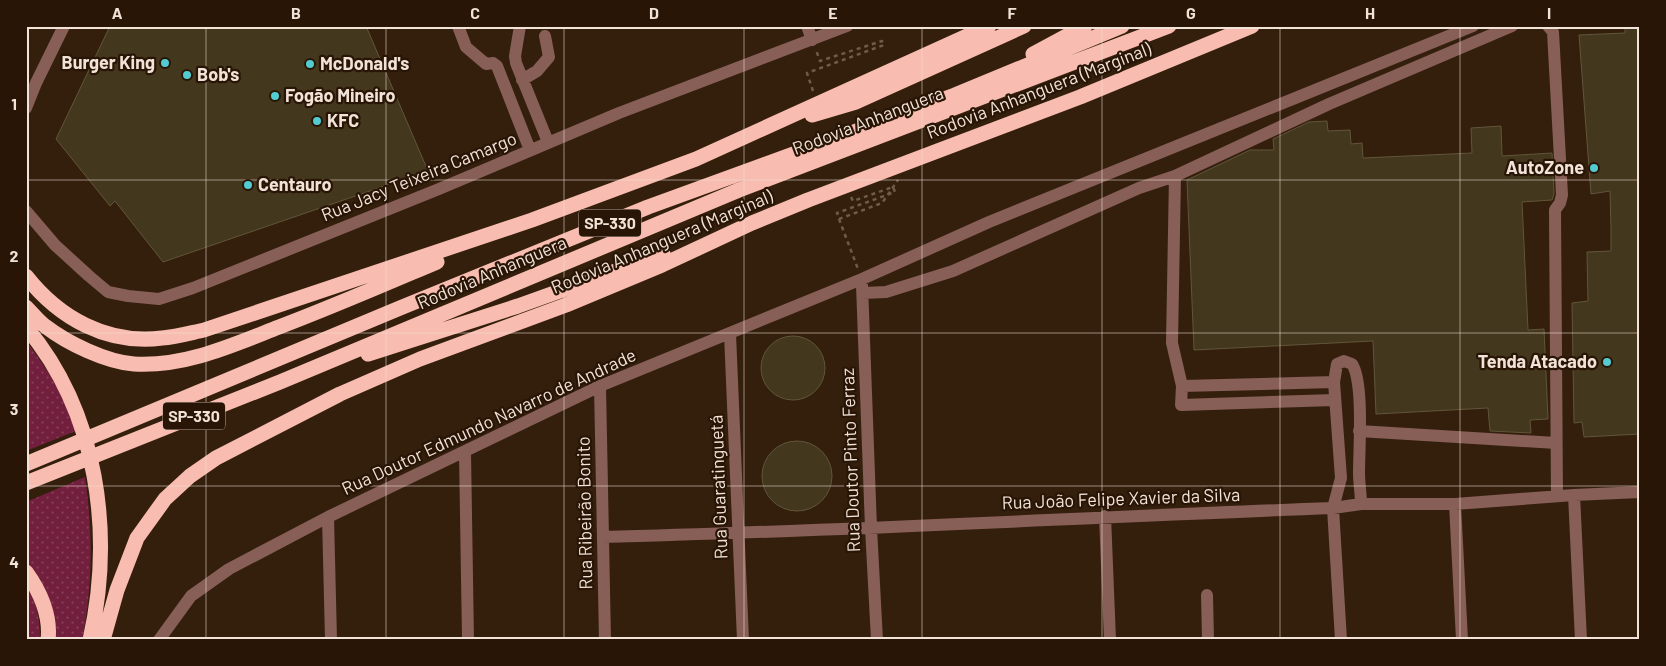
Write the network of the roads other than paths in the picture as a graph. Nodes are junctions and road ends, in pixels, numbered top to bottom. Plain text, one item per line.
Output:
1 (64, 26) edge
2 (458, 26) edge
3 (520, 26) edge
4 (807, 26) edge
5 (847, 26) edge
6 (989, 26) edge
7 (1024, 26) edge
8 (1085, 26) edge
9 (1122, 26) edge
10 (1170, 26) edge
11 (1252, 26) edge
12 (1473, 26) edge
13 (1512, 26) edge
14 (1548, 26) edge
15 (545, 36) dead end
16 (812, 40) junction
17 (522, 80) junction
18 (955, 95) junction
19 (26, 108) edge
20 (748, 135) junction
21 (548, 142) junction
22 (530, 150) junction
23 (1176, 176) junction
24 (26, 210) edge
25 (532, 220) junction
26 (752, 223) junction
27 (26, 276) edge
28 (862, 280) junction
29 (863, 293) junction
30 (26, 307) edge
31 (26, 326) edge
32 (730, 334) junction
33 (280, 382) junction
34 (1334, 382) junction
35 (600, 386) junction
36 (1182, 386) junction
37 (1335, 400) junction
38 (1359, 431) junction
39 (1556, 443) junction
40 (465, 452) junction
41 (26, 464) edge
42 (26, 483) edge
43 (1640, 492) edge
44 (1574, 494) junction
45 (1557, 496) junction
46 (1361, 504) junction
47 (1455, 504) junction
48 (1333, 508) junction
49 (1105, 516) junction
50 (328, 517) junction
51 (871, 528) junction
52 (738, 534) junction
53 (603, 537) junction
54 (26, 572) edge
55 (1207, 595) dead end
56 (160, 639) edge
57 (48, 640) edge
58 (90, 640) edge
59 (103, 640) edge
60 (331, 640) edge
61 (468, 640) edge
62 (605, 640) edge
63 (742, 640) edge
64 (876, 640) edge
65 (1110, 640) edge
66 (1208, 640) edge
67 (1340, 640) edge
68 (1462, 640) edge
69 (1581, 640) edge

1 - 19 street
2 - 22 street
3 - 17 street
4 - 16 street
5 - 16 street, Rua Jacy Teixeira Camargo
6 - 20 highway
7 - 20 highway
8 - 18 highway
9 - 18 highway, Rodovia Anhanguera / SP-330
10 - 33 highway, Rodovia Anhanguera / SP-330
11 - 26 highway, Rodovia Anhanguera (Marginal)
12 - 28 street, Rua Doutor Edmundo Navarro de Andrade
13 - 23 street
14 - 39 street
15 - 17 street
16 - 21 street, Rua Jacy Teixeira Camargo
17 - 21 street
18 - 41 highway, Rodovia Anhanguera / SP-330
20 - 25 highway
21 - 22 street, Rua Jacy Teixeira Camargo
22 - 24 street, Rua Jacy Teixeira Camargo
23 - 29 street
23 - 36 street
25 - 27 highway
25 - 30 highway
26 - 33 highway
26 - 59 highway, Rodovia Anhanguera (Marginal)
28 - 29 street, Rua Doutor Pinto Ferraz
28 - 32 street, Rua Doutor Edmundo Navarro de Andrade
29 - 51 street, Rua Doutor Pinto Ferraz
31 - 58 highway
32 - 35 street, Rua Doutor Edmundo Navarro de Andrade
32 - 52 street, Rua Guaratinguetá
33 - 42 highway, Rodovia Anhanguera / SP-330
34 - 36 street
34 - 37 street
34 - 38 street
35 - 40 street, Rua Doutor Edmundo Navarro de Andrade
35 - 53 street, Rua Ribeirão Bonito
36 - 37 street
37 - 48 street
38 - 39 street
38 - 46 street
39 - 45 street
40 - 50 street, Rua Doutor Edmundo Navarro de Andrade
40 - 61 street
43 - 44 street, Rua João Felipe Xavier da Silva
44 - 45 street, Rua João Felipe Xavier da Silva
44 - 69 street
45 - 47 street, Rua João Felipe Xavier da Silva
46 - 47 street, Rua João Felipe Xavier da Silva
46 - 48 street, Rua João Felipe Xavier da Silva
47 - 68 street
48 - 49 street, Rua João Felipe Xavier da Silva
48 - 67 street
49 - 51 street, Rua João Felipe Xavier da Silva
49 - 65 street
50 - 56 street, Rua Doutor Edmundo Navarro de Andrade
50 - 60 street
51 - 52 street, Rua João Felipe Xavier da Silva
51 - 64 street, Rua Doutor Pinto Ferraz
52 - 53 street, Rua João Felipe Xavier da Silva
52 - 63 street, Rua Guaratinguetá
53 - 62 street, Rua Ribeirão Bonito
54 - 57 highway
55 - 66 street

